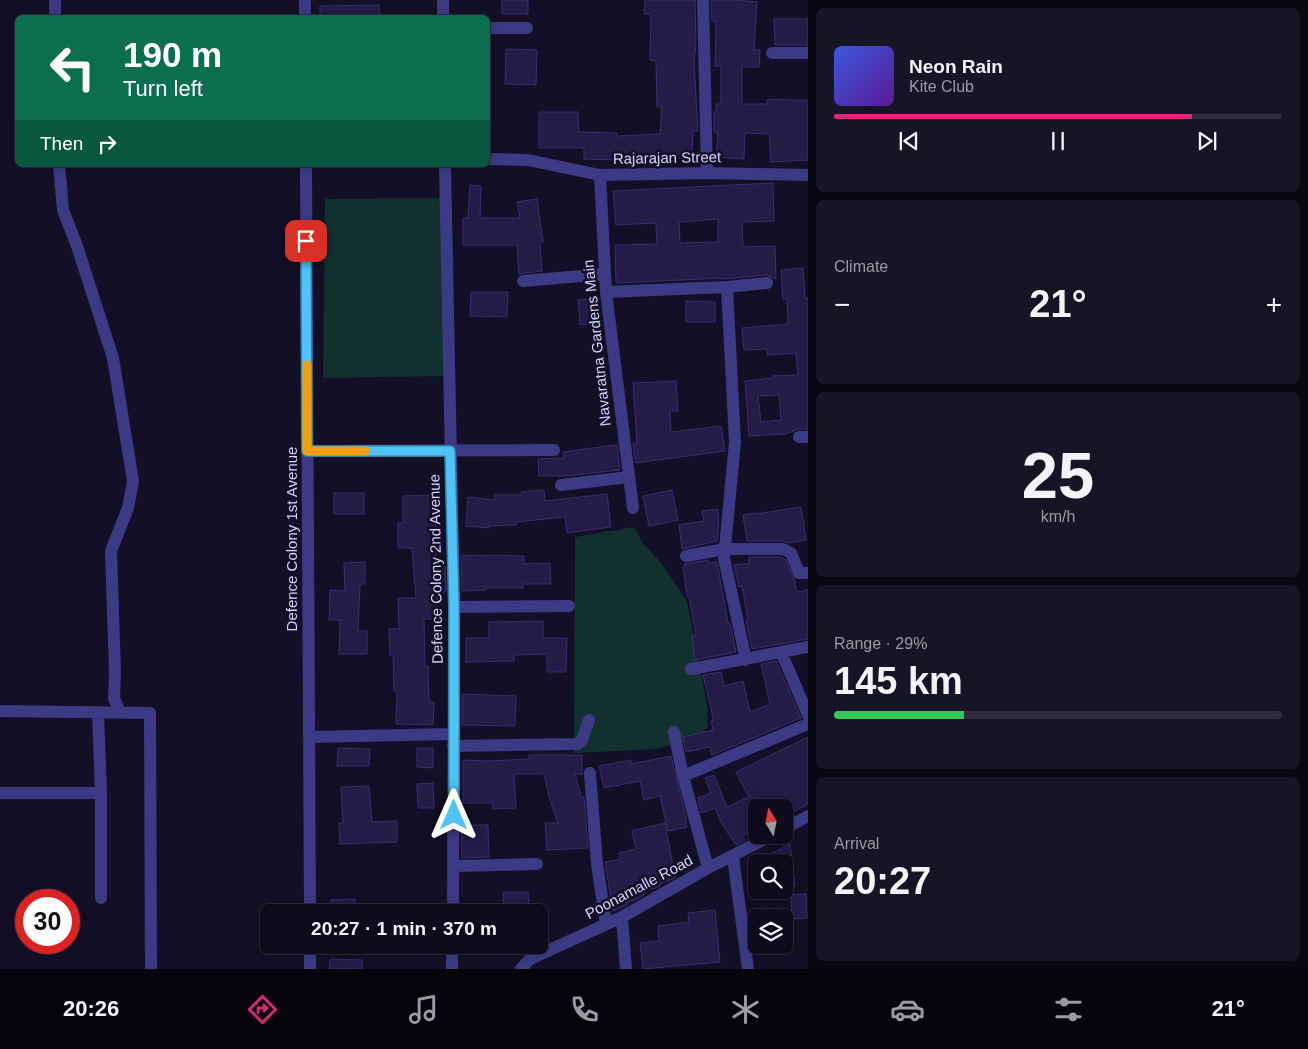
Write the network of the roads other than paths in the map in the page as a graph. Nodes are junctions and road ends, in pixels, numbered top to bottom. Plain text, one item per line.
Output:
1 (55, 0) edge
2 (305, 0) edge
3 (443, 0) edge
4 (703, 0) edge
5 (55, 15) edge
6 (306, 15) edge
7 (443, 15) edge
8 (490, 28) edge
9 (527, 28) dead end
10 (772, 53) dead end
11 (808, 53) edge
12 (490, 158) edge
13 (59, 167) edge
14 (306, 167) edge
15 (446, 167) edge
16 (707, 173) junction
17 (600, 175) junction
18 (808, 175) edge
19 (605, 274) junction
20 (523, 281) dead end
21 (767, 283) dead end
22 (727, 287) junction
23 (606, 292) junction
24 (554, 450) dead end
25 (307, 451) junction
26 (450, 451) junction
27 (629, 477) junction
28 (560, 485) dead end
29 (633, 508) dead end
30 (725, 549) junction
31 (686, 556) dead end
32 (808, 573) edge
33 (569, 606) dead end
34 (454, 607) junction
35 (808, 647) edge
36 (781, 652) junction
37 (746, 660) junction
38 (690, 669) dead end
39 (0, 711) edge
40 (98, 713) junction
41 (120, 713) junction
42 (808, 715) edge
43 (589, 720) dead end
44 (808, 724) edge
45 (674, 732) dead end
46 (309, 737) junction
47 (453, 740) junction
48 (590, 773) dead end
49 (683, 776) junction
50 (0, 793) edge
51 (101, 793) junction
52 (808, 816) edge
53 (793, 824) edge
54 (757, 844) edge
55 (734, 857) junction
56 (537, 864) dead end
57 (454, 866) junction
58 (708, 868) junction
59 (101, 898) dead end
60 (310, 904) edge
61 (453, 904) edge
62 (622, 917) junction
63 (606, 924) junction
64 (310, 954) edge
65 (452, 954) edge
66 (151, 969) edge
67 (310, 969) edge
68 (452, 969) edge
69 (521, 969) edge
70 (626, 969) edge
71 (748, 969) edge

1 - 5 street
2 - 6 street
3 - 7 street
4 - 16 street
8 - 9 street
10 - 11 street
12 - 17 street, Rajarajan Street
13 - 41 street
14 - 25 street, Defence Colony 1st Avenue
15 - 26 street, Defence Colony 2nd Avenue
16 - 17 street, Rajarajan Street
16 - 18 street, Rajarajan Street
17 - 19 street, Navaratna Gardens Main
19 - 20 street
19 - 23 street, Navaratna Gardens Main
21 - 22 street
22 - 23 street
22 - 30 street
23 - 27 street, Navaratna Gardens Main
24 - 26 street
25 - 26 street
25 - 46 street, Defence Colony 1st Avenue
26 - 34 street, Defence Colony 2nd Avenue
27 - 28 street
27 - 29 street, Navaratna Gardens Main
30 - 31 street
30 - 32 street
30 - 37 street
33 - 34 street
34 - 47 street, Defence Colony 2nd Avenue
35 - 36 street
36 - 37 street
36 - 42 street
37 - 38 street
39 - 40 street
40 - 41 street
40 - 51 street
41 - 66 street
43 - 47 street
44 - 49 street
45 - 49 street
46 - 47 street
46 - 60 street, Defence Colony 1st Avenue
47 - 57 street, Defence Colony 2nd Avenue
48 - 63 street
49 - 58 street
50 - 51 street
51 - 59 street
52 - 53 street
54 - 55 street, Poonamalle Road
55 - 58 street, Poonamalle Road
55 - 71 street
56 - 57 street
57 - 61 street, Defence Colony 2nd Avenue
58 - 62 street, Poonamalle Road
62 - 63 street, Poonamalle Road
62 - 70 street
63 - 69 street, Poonamalle Road
64 - 67 street
65 - 68 street

